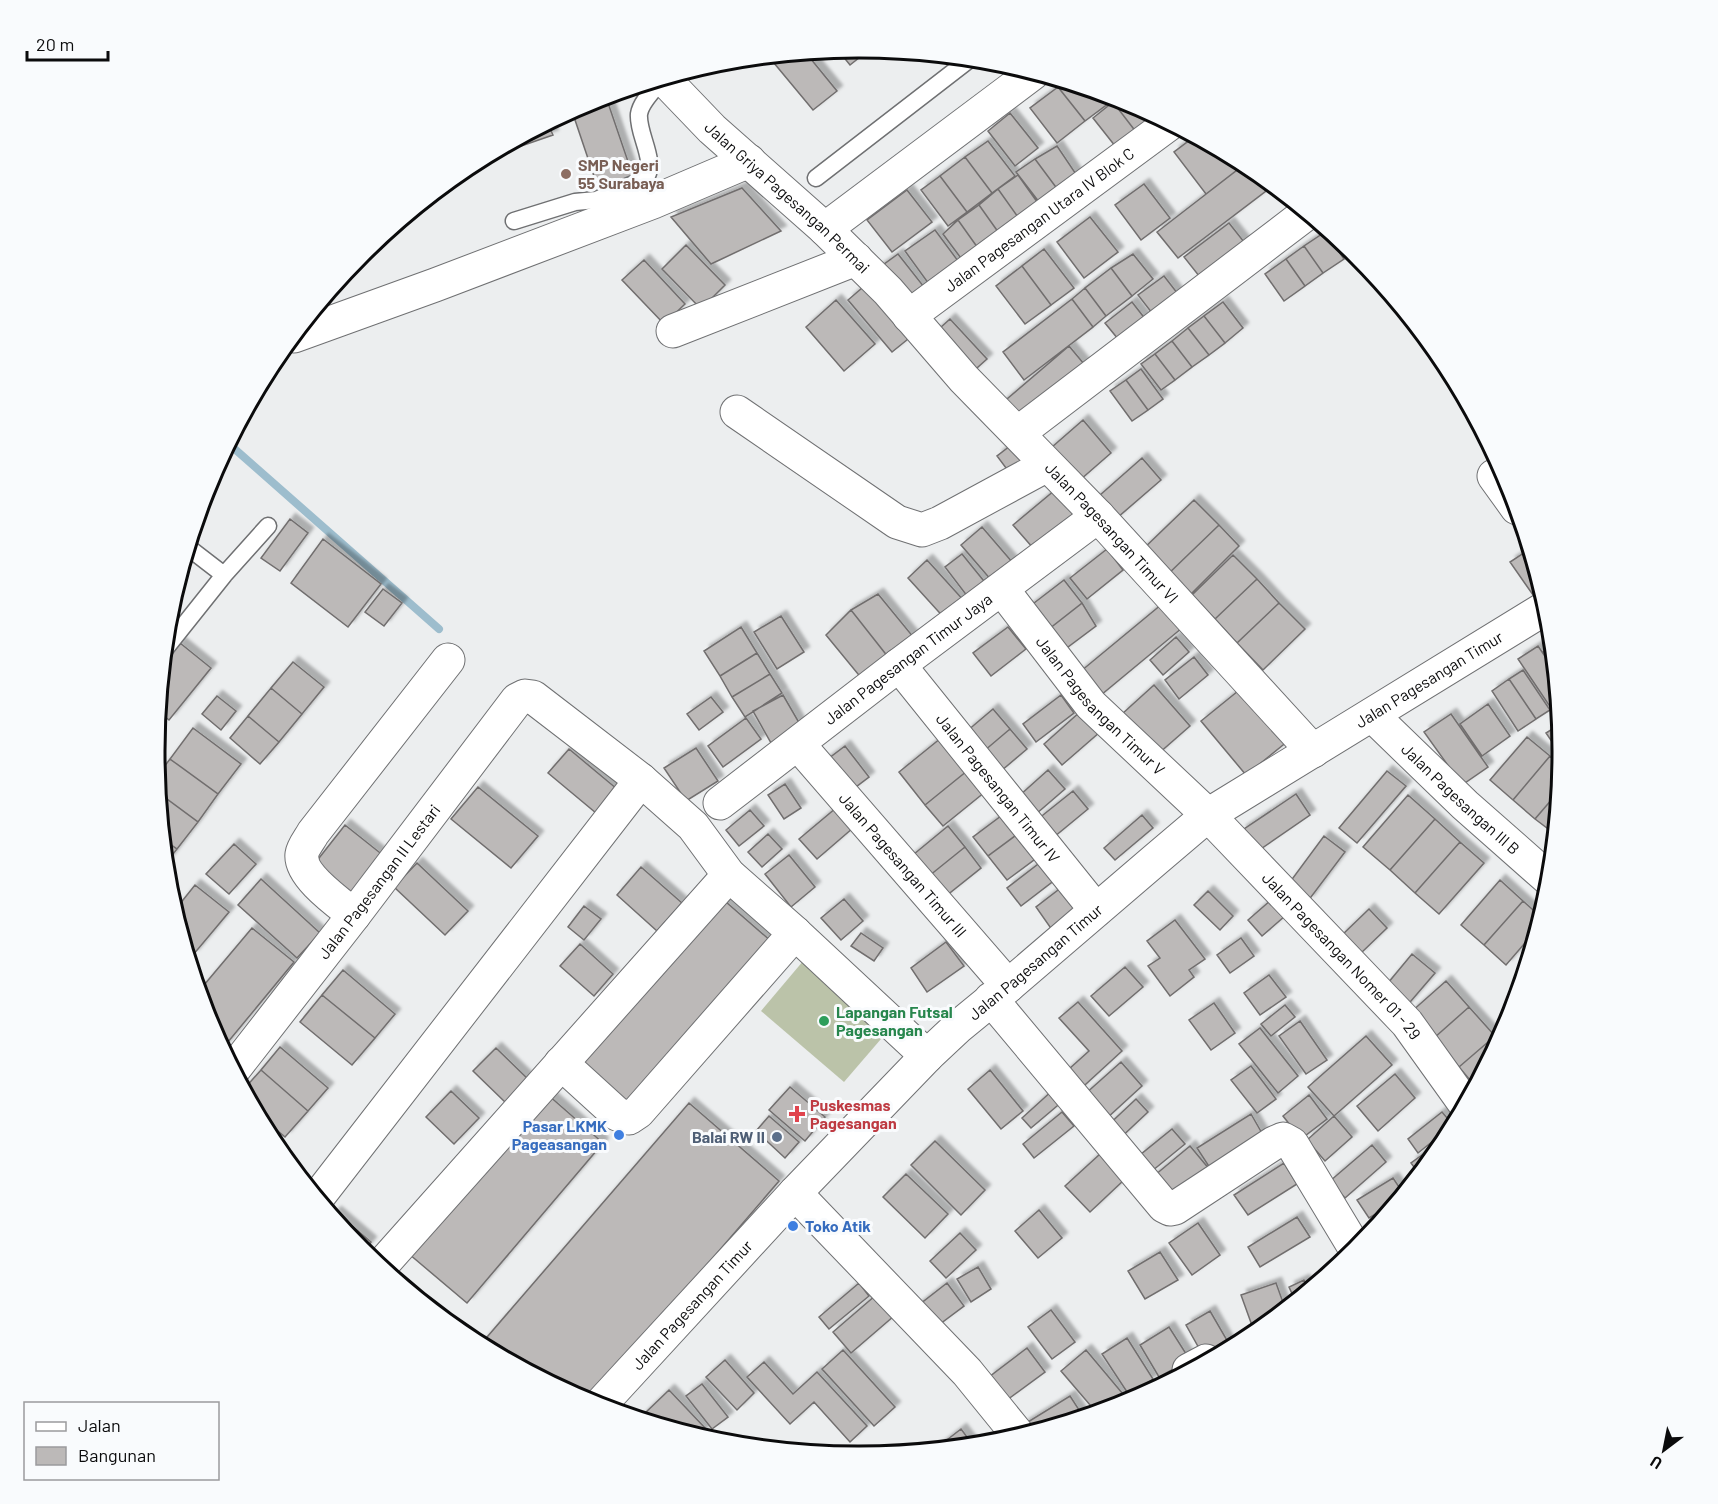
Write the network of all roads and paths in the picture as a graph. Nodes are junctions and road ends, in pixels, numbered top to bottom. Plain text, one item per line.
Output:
1 (961, 66) edge
2 (1025, 79) edge
3 (670, 85) edge
4 (655, 90) edge
5 (1162, 128) edge
6 (749, 161) junction
7 (816, 178) dead end
8 (1300, 218) edge
9 (513, 221) dead end
10 (825, 229) junction
11 (856, 259) junction
12 (909, 316) junction
13 (308, 331) edge
14 (673, 331) dead end
15 (737, 412) dead end
16 (1018, 433) junction
17 (1047, 465) junction
18 (1494, 476) dead end
19 (1497, 480) edge
20 (1098, 516) junction
21 (268, 526) dead end
22 (195, 553) edge
23 (224, 575) junction
24 (1002, 589) junction
25 (1538, 613) edge
26 (176, 636) edge
27 (448, 660) dead end
28 (899, 665) junction
29 (1372, 715) junction
30 (798, 744) junction
31 (1313, 751) junction
32 (641, 780) junction
33 (720, 803) dead end
34 (1208, 815) junction
35 (1542, 873) edge
36 (729, 875) junction
37 (1096, 910) junction
38 (354, 915) junction
39 (795, 933) junction
40 (1000, 993) junction
41 (927, 1056) junction
42 (239, 1063) edge
43 (561, 1064) junction
44 (1461, 1098) edge
45 (323, 1191) edge
46 (795, 1193) junction
47 (1350, 1241) edge
48 (387, 1259) edge
49 (607, 1398) edge
50 (1012, 1428) edge

1 - 7 lane
2 - 10 street
3 - 6 street, Jalan Griya Pagesangan Permai
4 - 9 lane
5 - 12 street, Jalan Pagesangan Utara IV Blok C
6 - 10 street, Jalan Griya Pagesangan Permai
6 - 13 street
8 - 16 street
10 - 11 street, Jalan Griya Pagesangan Permai
11 - 12 street, Jalan Griya Pagesangan Permai
11 - 14 street
12 - 16 street, Jalan Pagesangan Timur VI
15 - 17 street
16 - 17 street, Jalan Pagesangan Timur VI
17 - 20 street, Jalan Pagesangan Timur VI
18 - 19 street
20 - 24 street, Jalan Pagesangan Timur Jaya
20 - 31 street, Jalan Pagesangan Timur VI
21 - 23 lane
22 - 23 lane
23 - 26 lane
24 - 28 street, Jalan Pagesangan Timur Jaya
24 - 34 street, Jalan Pagesangan Timur V
25 - 29 street, Jalan Pagesangan Timur
27 - 38 street
28 - 30 street, Jalan Pagesangan Timur Jaya
28 - 37 street, Jalan Pagesangan Timur IV
29 - 31 street, Jalan Pagesangan Timur
29 - 35 street, Jalan Pagesangan III B
30 - 33 street, Jalan Pagesangan Timur Jaya
30 - 40 street, Jalan Pagesangan Timur III
31 - 34 street, Jalan Pagesangan Timur
32 - 36 street
32 - 38 street, Jalan Pagesangan II Lestari
32 - 45 street
34 - 37 street, Jalan Pagesangan Timur
34 - 44 street, Jalan Pagesangan Nomer 01 - 29
36 - 39 street
36 - 43 street
37 - 40 street, Jalan Pagesangan Timur
38 - 42 street, Jalan Pagesangan II Lestari
39 - 41 street
39 - 43 street
40 - 41 street, Jalan Pagesangan Timur
40 - 47 street, Jalan Pagesangan Timur III
41 - 46 street, Jalan Pagesangan Timur
43 - 48 street
46 - 49 street, Jalan Pagesangan Timur
46 - 50 street

